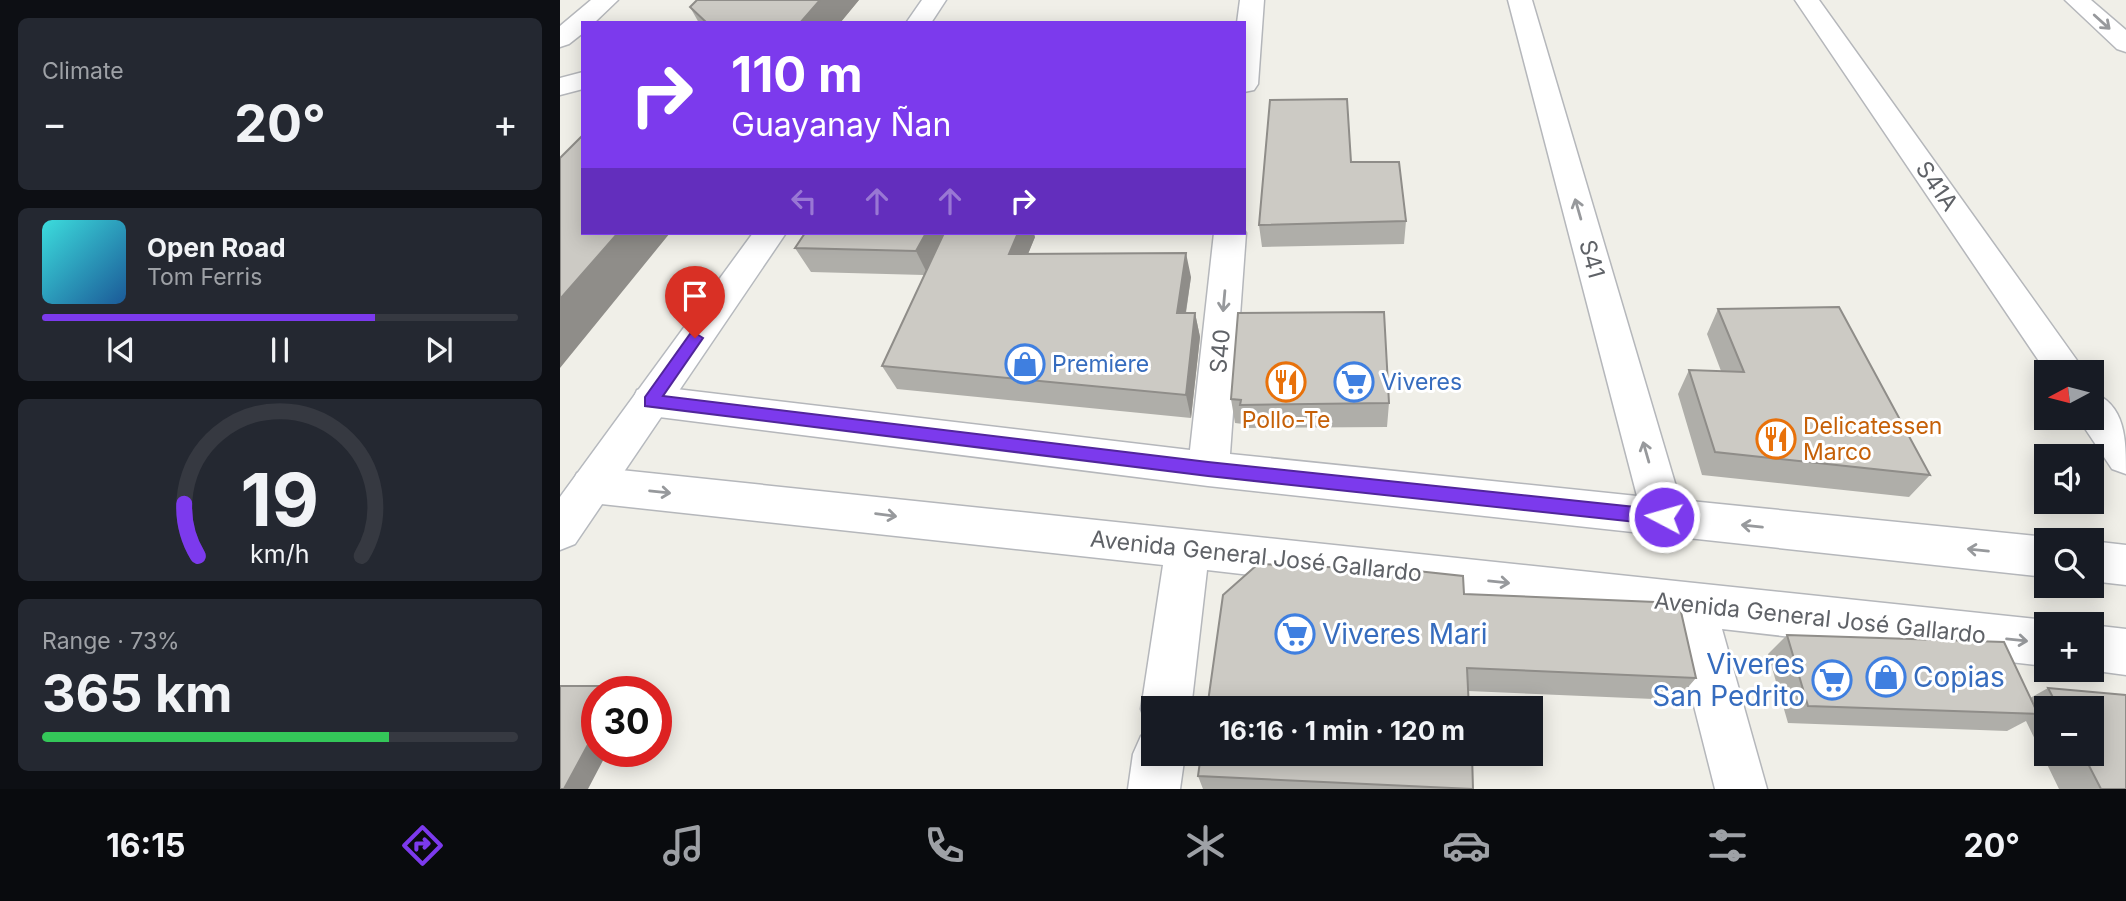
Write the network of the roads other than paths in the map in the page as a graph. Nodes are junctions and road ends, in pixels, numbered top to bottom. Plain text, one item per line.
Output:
1 (607, 0) edge
2 (934, 0) edge
3 (1252, 0) edge
4 (1520, 0) edge
5 (1807, 0) edge
6 (2077, 0) edge
7 (582, 21) edge
8 (919, 21) edge
9 (581, 22) edge
10 (560, 40) edge
11 (2126, 44) edge
12 (1246, 63) edge
13 (581, 81) edge
14 (560, 87) edge
15 (769, 235) edge
16 (1230, 235) edge
17 (2058, 360) edge
18 (650, 401) junction
19 (2104, 426) edge
20 (2126, 457) edge
21 (1208, 469) junction
22 (592, 485) junction
23 (1664, 517) junction
24 (560, 531) edge
25 (1187, 550) junction
26 (2034, 556) edge
27 (2104, 562) edge
28 (2126, 565) edge
29 (1692, 605) junction
30 (2034, 642) edge
31 (2104, 649) edge
32 (2126, 652) edge
33 (1168, 696) edge
34 (1157, 766) edge
35 (1154, 789) edge
36 (1741, 789) edge

1 - 7 street
2 - 8 street
3 - 12 street
23 -> 4 street, S41
5 - 17 street, S41A
6 -> 11 street
9 - 10 street
13 - 14 street
15 - 18 street
16 -> 21 street, S40
18 - 21 street
18 - 22 street
19 - 20 street
21 - 23 street
22 - 24 street
22 -> 25 street, Avenida General José Gallardo
26 -> 23 street
25 -> 29 street, Avenida General José Gallardo
25 - 33 street
27 - 28 street
29 -> 30 street, Avenida General José Gallardo
29 - 36 street
31 - 32 street
34 - 35 street

